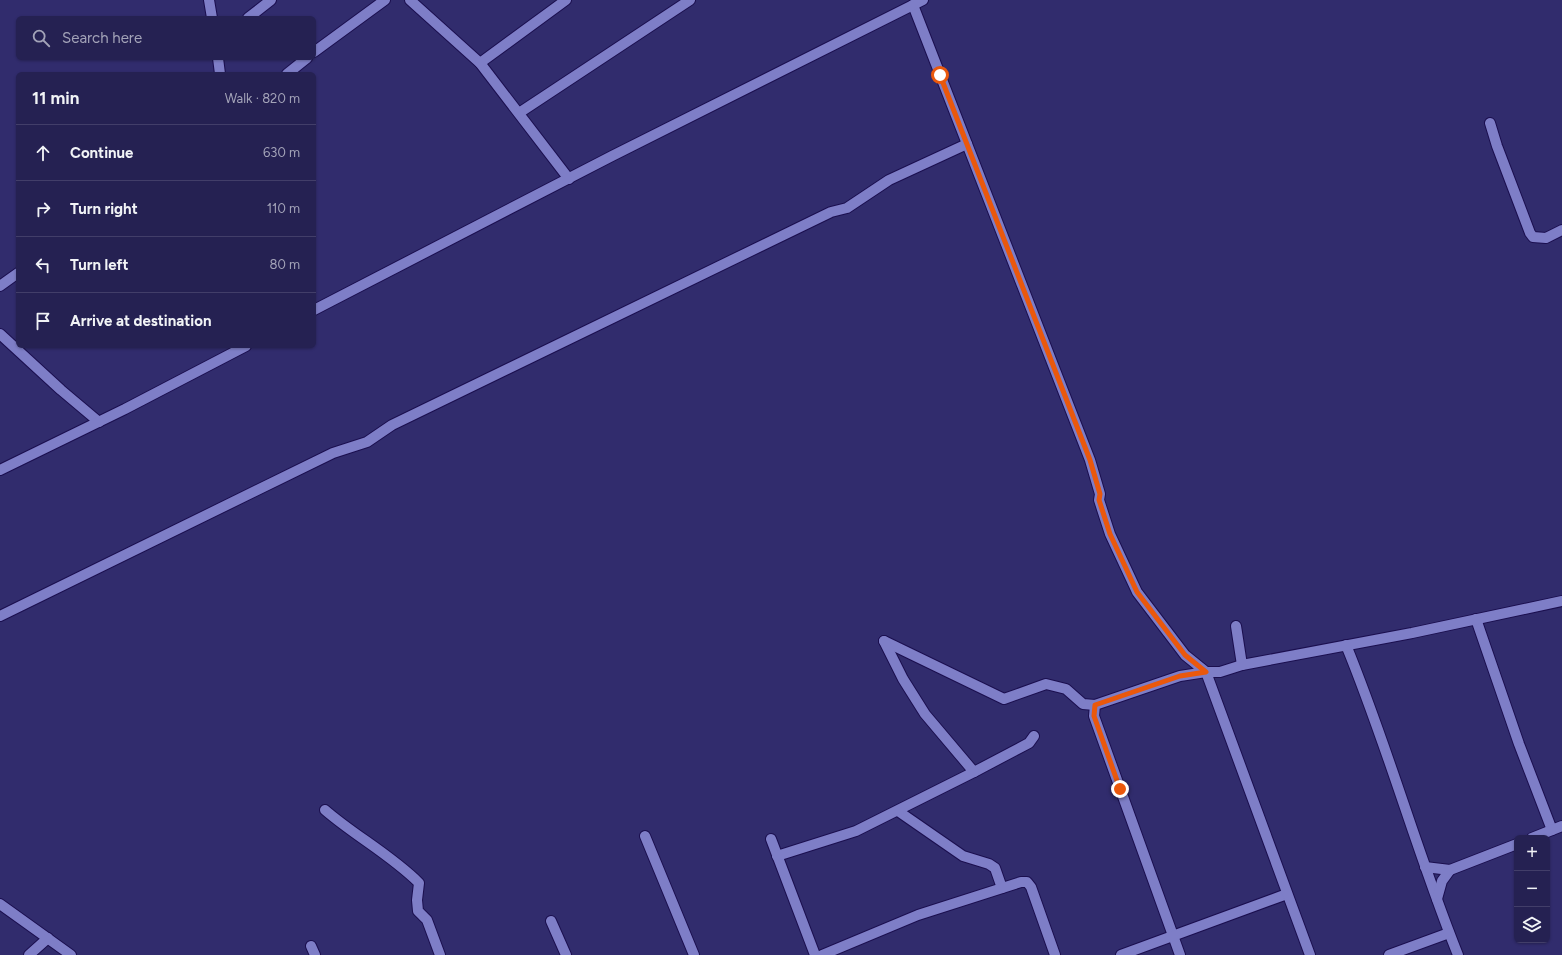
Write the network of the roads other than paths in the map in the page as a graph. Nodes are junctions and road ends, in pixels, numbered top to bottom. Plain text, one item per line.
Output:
1 (209, 0) edge
2 (271, 0) edge
3 (385, 0) edge
4 (410, 0) edge
5 (566, 0) edge
6 (690, 0) edge
7 (923, 0) edge
8 (913, 5) junction
9 (212, 16) edge
10 (251, 16) edge
11 (316, 51) edge
12 (218, 60) edge
13 (305, 60) edge
14 (480, 63) junction
15 (220, 72) edge
16 (290, 72) edge
17 (519, 113) junction
18 (1490, 124) dead end
19 (967, 144) junction
20 (569, 178) junction
21 (1562, 230) edge
22 (16, 274) edge
23 (0, 286) edge
24 (316, 309) edge
25 (0, 334) edge
26 (242, 348) edge
27 (99, 422) junction
28 (0, 470) edge
29 (1562, 601) edge
30 (0, 616) edge
31 (1476, 619) junction
32 (1236, 626) dead end
33 (1346, 645) junction
34 (1242, 665) junction
35 (1206, 672) junction
36 (1095, 705) junction
37 (1034, 736) dead end
38 (974, 772) junction
39 (325, 810) dead end
40 (898, 811) junction
41 (1562, 826) edge
42 (1552, 830) junction
43 (1540, 835) edge
44 (644, 836) dead end
45 (771, 839) dead end
46 (1514, 845) edge
47 (777, 856) junction
48 (1425, 866) junction
49 (1450, 870) junction
50 (1002, 888) junction
51 (1287, 894) junction
52 (1437, 898) junction
53 (0, 904) edge
54 (551, 921) dead end
55 (1450, 933) junction
56 (1172, 935) junction
57 (48, 938) junction
58 (29, 955) edge
59 (71, 955) edge
60 (440, 955) edge
61 (566, 955) edge
62 (694, 955) edge
63 (815, 955) edge
64 (822, 955) edge
65 (1055, 955) edge
66 (1121, 955) edge
67 (1180, 955) edge
68 (1310, 955) edge
69 (1389, 955) edge
70 (1458, 955) edge

1 - 9 street
2 - 10 street
3 - 11 street
4 - 14 street
5 - 14 street
6 - 17 street
7 - 8 street
8 - 19 street
8 - 20 street
12 - 15 street
13 - 16 street
14 - 17 street
17 - 20 street
18 - 21 street
19 - 30 street
19 - 35 street
20 - 24 street
22 - 23 street
25 - 27 street
26 - 27 street
27 - 28 street
29 - 31 street
31 - 33 street
31 - 42 street
32 - 34 street
33 - 34 street
33 - 48 street
34 - 35 street
35 - 36 street
35 - 51 street
36 - 38 street
36 - 56 street
37 - 38 street
38 - 40 street
39 - 60 street
40 - 47 street
40 - 50 street
41 - 42 street
42 - 43 street
44 - 62 street
45 - 47 street
46 - 49 street
47 - 63 street
48 - 49 street
48 - 52 street
49 - 52 street
50 - 64 street
50 - 65 street
51 - 56 street
51 - 68 street
52 - 55 street
53 - 57 street
54 - 61 street
55 - 69 street
55 - 70 street
56 - 66 street
56 - 67 street
57 - 58 street
57 - 59 street

